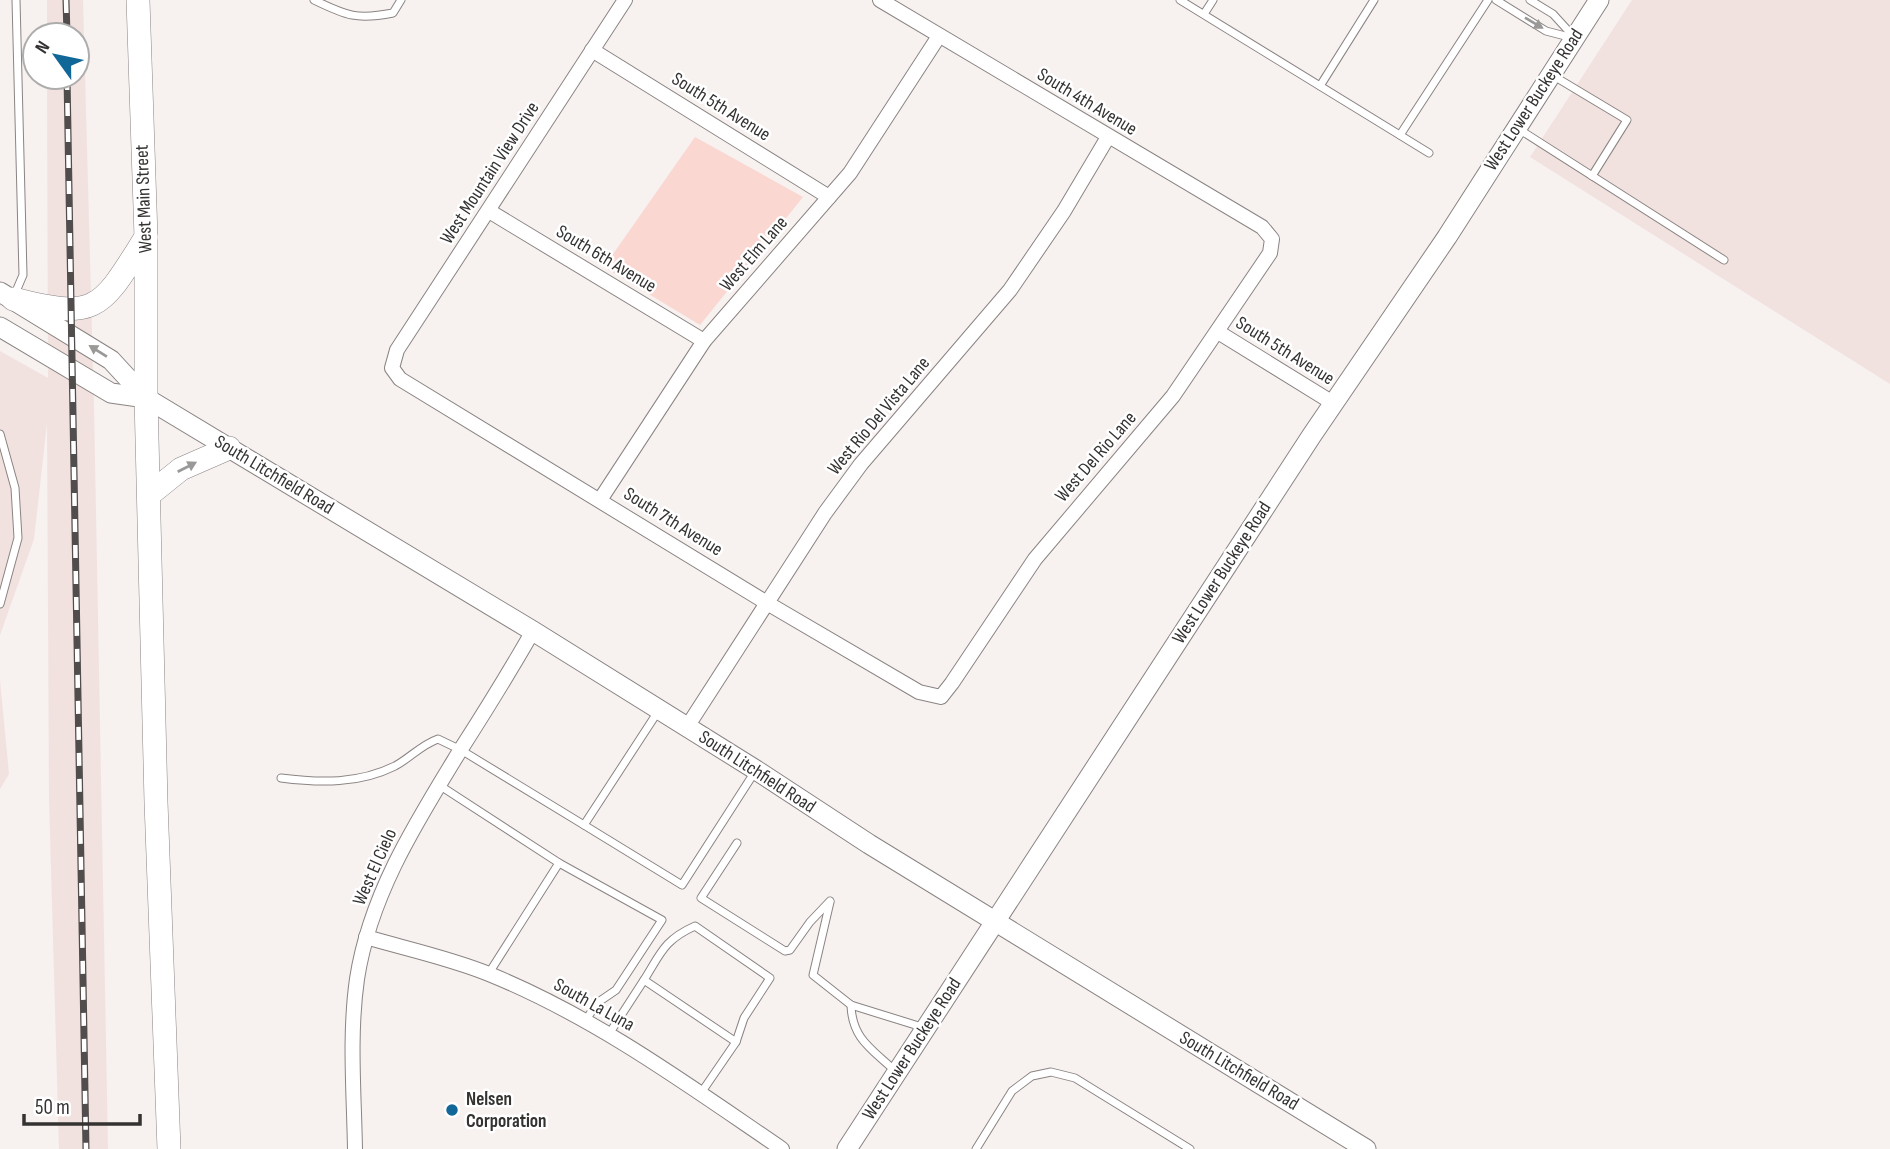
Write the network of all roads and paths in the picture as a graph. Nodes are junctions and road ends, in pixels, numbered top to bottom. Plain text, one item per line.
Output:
1 (16, 0) edge
2 (138, 0) edge
3 (314, 0) edge
4 (401, 0) edge
5 (625, 0) edge
6 (880, 0) edge
7 (1180, 0) edge
8 (1213, 0) edge
9 (1374, 0) edge
10 (1488, 0) edge
11 (1496, 0) edge
12 (1530, 0) edge
13 (1599, 0) edge
14 (1203, 15) junction
15 (939, 36) junction
16 (1574, 38) junction
17 (592, 50) junction
18 (1551, 75) junction
19 (1320, 86) junction
20 (1517, 128) junction
21 (1400, 135) junction
22 (1108, 137) junction
23 (1430, 153) dead end
24 (1592, 176) junction
25 (830, 197) junction
26 (489, 211) junction
27 (146, 237) junction
28 (1272, 239) joint
29 (1724, 260) dead end
30 (6, 296) edge
31 (0, 327) edge
32 (1218, 332) junction
33 (704, 341) junction
34 (392, 368) joint
35 (146, 398) junction
36 (1333, 403) junction
37 (0, 435) edge
38 (229, 448) junction
39 (150, 494) junction
40 (600, 500) junction
41 (767, 603) junction
42 (0, 604) edge
43 (533, 631) junction
44 (940, 697) joint
45 (659, 710) junction
46 (687, 727) junction
47 (461, 750) junction
48 (756, 770) junction
49 (281, 778) dead end
50 (439, 785) junction
51 (584, 825) junction
52 (737, 843) dead end
53 (559, 863) junction
54 (995, 922) junction
55 (366, 937) junction
56 (489, 974) junction
57 (644, 980) junction
58 (850, 1005) junction
59 (586, 1020) junction
60 (926, 1028) junction
61 (609, 1034) junction
62 (736, 1042) junction
63 (897, 1072) junction
64 (701, 1094) junction
65 (169, 1149) edge
66 (355, 1149) edge
67 (782, 1149) edge
68 (847, 1149) edge
69 (976, 1149) edge
70 (1190, 1149) edge
71 (1366, 1149) edge

1 - 30 lane
2 - 27 main road, West Main Street
3 - 4 lane
5 - 17 street, West Mountain View Drive
6 - 15 street, South 4th Avenue
7 - 14 lane
8 - 14 lane
9 - 19 lane
10 - 21 lane
11 -> 16 lane
12 - 16 lane
13 - 16 main road, West Lower Buckeye Road
14 - 19 lane
15 - 22 street, South 4th Avenue
15 - 25 street, West Elm Lane
16 - 18 main road, West Lower Buckeye Road
17 - 25 street, South 5th Avenue
17 - 26 street, West Mountain View Drive
18 - 20 main road, West Lower Buckeye Road
18 - 24 lane
19 - 21 lane
20 - 24 lane
20 - 36 main road, West Lower Buckeye Road
21 - 23 lane
22 - 28 street, South 4th Avenue
22 - 41 street, West Rio Del Vista Lane
24 - 29 lane
25 - 33 street, West Elm Lane
26 - 33 street, South 6th Avenue
26 - 34 street, West Mountain View Drive
27 - 30 main road
27 - 35 main road, West Main Street
28 - 32 street, West Del Rio Lane
35 -> 30 main road, South Litchfield Road
31 - 35 main road, South Litchfield Road
32 - 36 street, South 5th Avenue
32 - 44 street, West Del Rio Lane
33 - 40 street, West Elm Lane
34 - 40 street, South 7th Avenue
35 - 38 main road, South Litchfield Road
35 - 39 main road, West Main Street
36 - 54 main road, West Lower Buckeye Road
37 - 42 lane
39 -> 38 main road
38 - 43 main road, South Litchfield Road
39 - 65 main road, West Main Street
40 - 41 street, South 7th Avenue
41 - 44 street, South 7th Avenue
41 - 46 street, West Rio Del Vista Lane
43 - 45 main road, South Litchfield Road
43 - 47 street, West El Cielo
45 - 46 main road, South Litchfield Road
45 - 51 lane
46 - 48 main road, South Litchfield Road
47 - 49 lane
47 - 50 street, West El Cielo
47 - 51 lane
48 - 51 lane
48 - 54 main road, South Litchfield Road
50 - 53 lane
50 - 55 street, West El Cielo
52 - 58 lane
53 - 56 lane
53 - 59 lane
54 - 60 main road, West Lower Buckeye Road
54 - 71 main road, South Litchfield Road
55 - 56 street, South La Luna
55 - 66 street, West El Cielo
56 - 59 street, South La Luna
57 - 61 lane
57 - 62 lane
57 - 62 lane
58 - 60 lane
58 - 63 lane
59 - 61 street, South La Luna
60 - 63 main road, West Lower Buckeye Road
61 - 64 street, South La Luna
62 - 64 lane
63 - 68 main road, West Lower Buckeye Road
64 - 67 street, South La Luna
69 - 70 lane

